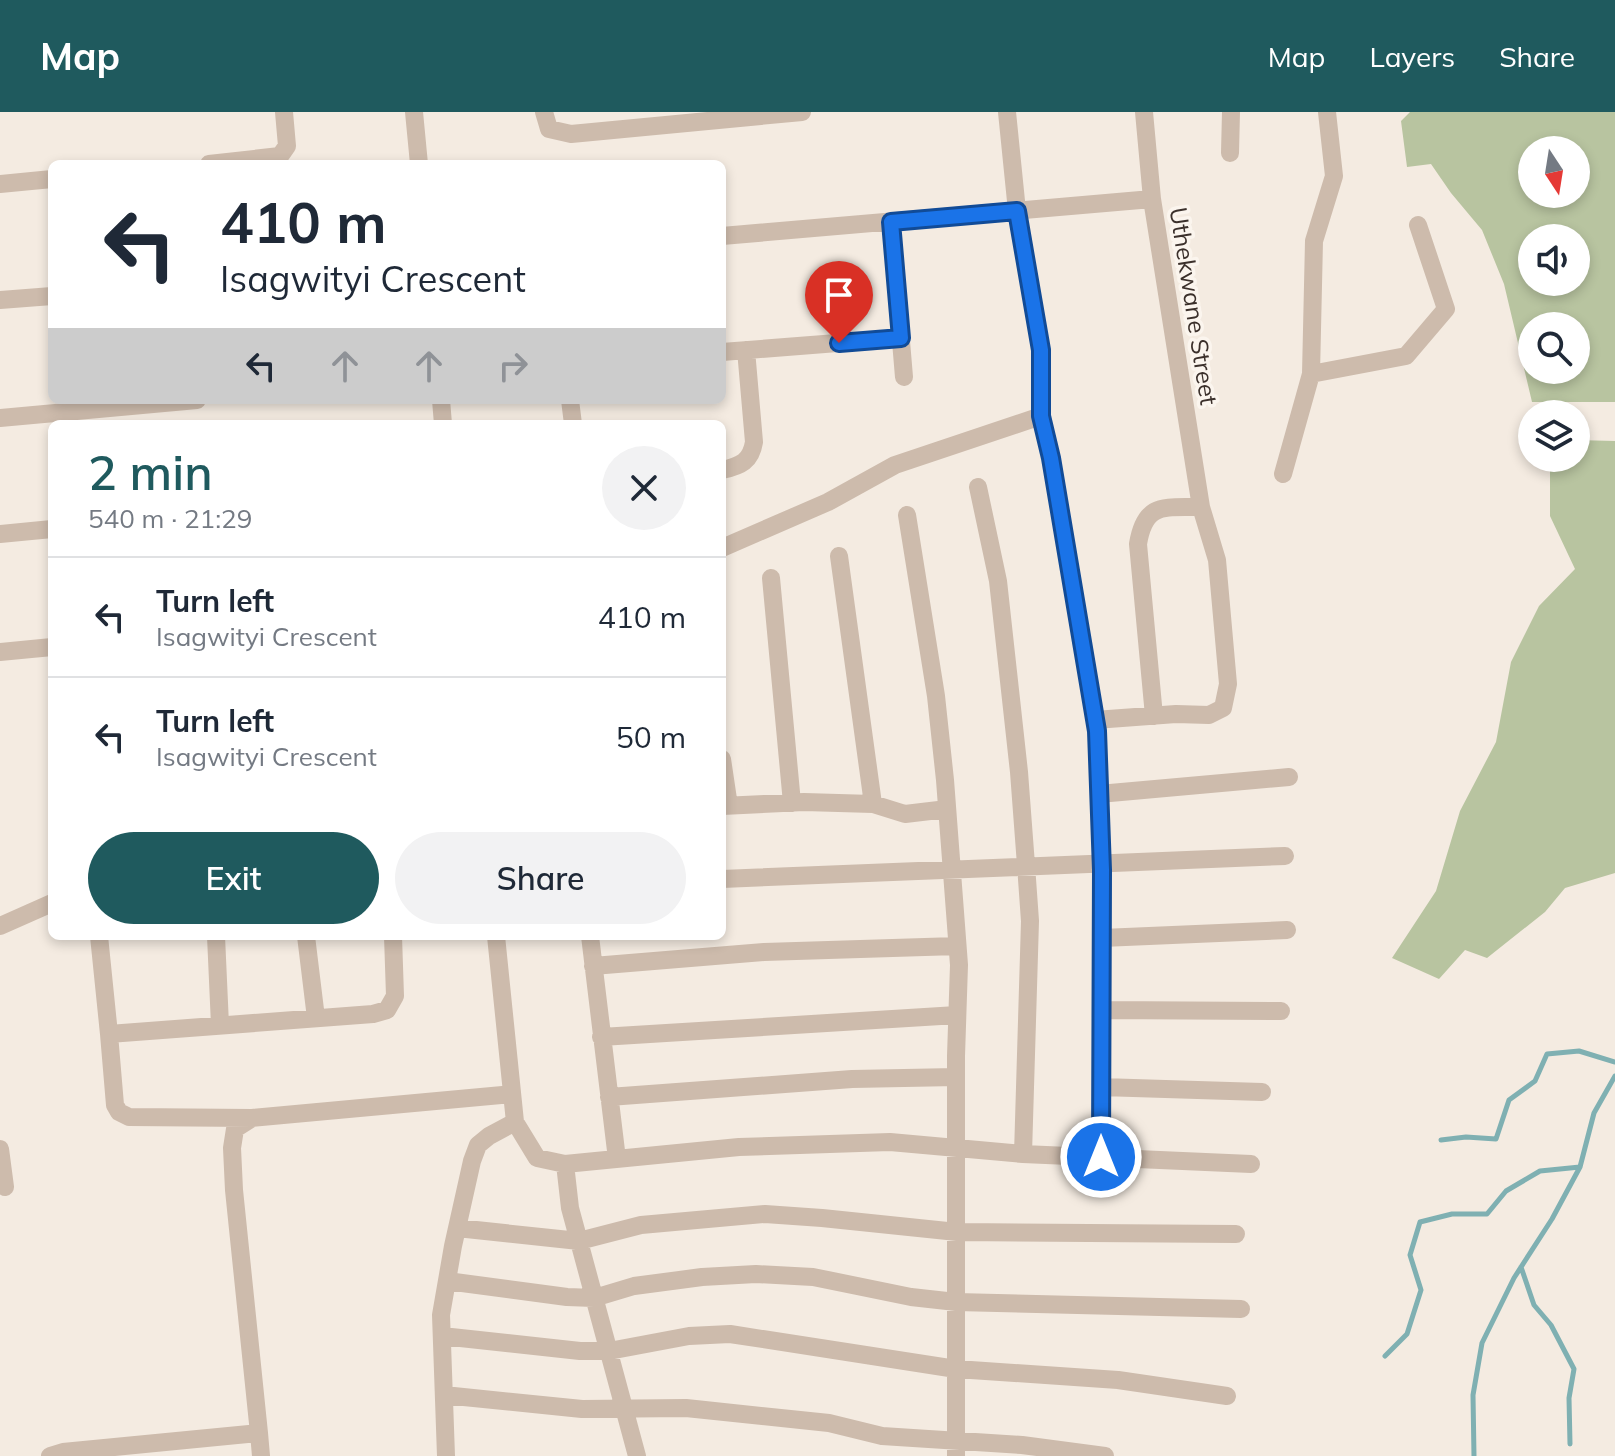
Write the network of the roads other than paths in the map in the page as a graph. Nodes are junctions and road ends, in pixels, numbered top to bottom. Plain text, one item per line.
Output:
1 (284, 112) edge
2 (414, 112) edge
3 (544, 112) edge
4 (802, 112) edge
5 (1007, 112) edge
6 (1144, 112) edge
7 (1231, 112) edge
8 (1327, 112) edge
9 (1230, 153) dead end
10 (244, 160) edge
11 (419, 160) edge
12 (48, 179) edge
13 (0, 184) edge
14 (1152, 199) junction
15 (1017, 211) junction
16 (891, 222) junction
17 (1418, 225) dead end
18 (726, 236) edge
19 (48, 296) edge
20 (0, 300) edge
21 (901, 338) junction
22 (746, 350) junction
23 (726, 352) edge
24 (1311, 374) junction
25 (904, 377) dead end
26 (153, 404) edge
27 (1041, 416) junction
28 (0, 418) edge
29 (726, 469) edge
30 (1283, 474) dead end
31 (978, 487) dead end
32 (1201, 507) junction
33 (907, 515) dead end
34 (48, 529) edge
35 (0, 534) edge
36 (726, 546) edge
37 (839, 556) dead end
38 (771, 578) dead end
39 (48, 647) edge
40 (0, 652) edge
41 (1154, 716) junction
42 (1095, 720) junction
43 (1289, 777) dead end
44 (1099, 794) junction
45 (792, 803) junction
46 (873, 804) junction
47 (726, 806) edge
48 (947, 809) junction
49 (1285, 856) dead end
50 (1102, 862) junction
51 (1026, 865) junction
52 (951, 872) junction
53 (726, 879) edge
54 (48, 905) edge
55 (0, 926) edge
56 (1287, 930) dead end
57 (1102, 938) junction
58 (99, 940) edge
59 (216, 940) edge
60 (306, 940) edge
61 (393, 940) edge
62 (496, 940) edge
63 (590, 940) edge
64 (957, 946) junction
65 (593, 966) junction
66 (1101, 1010) junction
67 (1281, 1011) dead end
68 (957, 1015) junction
69 (316, 1018) junction
70 (220, 1025) junction
71 (109, 1034) junction
72 (601, 1037) junction
73 (956, 1077) junction
74 (1101, 1087) junction
75 (1262, 1092) dead end
76 (512, 1094) junction
77 (609, 1097) junction
78 (252, 1118) junction
79 (515, 1122) junction
80 (0, 1149) edge
81 (957, 1149) junction
82 (1023, 1154) junction
83 (1101, 1157) junction
84 (617, 1159) junction
85 (565, 1164) junction
86 (1251, 1164) dead end
87 (5, 1187) dead end
88 (457, 1228) junction
89 (957, 1232) junction
90 (1236, 1234) dead end
91 (579, 1241) junction
92 (447, 1281) junction
93 (594, 1298) junction
94 (956, 1302) junction
95 (1241, 1309) dead end
96 (442, 1336) junction
97 (609, 1351) junction
98 (956, 1369) junction
99 (444, 1395) junction
100 (1227, 1396) dead end
101 (625, 1411) junction
102 (259, 1433) junction
103 (956, 1449) edge
104 (50, 1456) edge
105 (261, 1456) edge
106 (446, 1456) edge
107 (637, 1456) edge
108 (1105, 1456) edge

1 - 10 street
2 - 11 street
3 - 4 street
5 - 15 street
6 - 14 street, Uthekwane Street
7 - 9 street
8 - 24 street
12 - 13 street
14 - 15 street
14 - 32 street, Uthekwane Street
15 - 16 street
15 - 27 street
16 - 18 street
16 - 21 street
17 - 24 street
19 - 20 street
21 - 22 street
21 - 25 street
22 - 23 street
22 - 29 street
24 - 30 street
26 - 28 street
27 - 36 street
27 - 42 street
31 - 51 street
32 - 41 street
32 - 41 street, Uthekwane Street
33 - 48 street
34 - 35 street
37 - 46 street
38 - 45 street
39 - 40 street
41 - 42 street
42 - 44 street
43 - 44 street
44 - 50 street
45 - 46 street
45 - 47 street
46 - 48 street
48 - 52 street
49 - 50 street
50 - 51 street
50 - 57 street
51 - 52 street
51 - 82 street
52 - 53 street
52 - 64 street
54 - 55 street
56 - 57 street
57 - 66 street
58 - 71 street
59 - 70 street
60 - 69 street
61 - 69 street
62 - 76 street
63 - 65 street
64 - 65 street
64 - 68 street
65 - 72 street
66 - 67 street
66 - 74 street
68 - 72 street
68 - 73 street
69 - 70 street
70 - 71 street
71 - 78 street
72 - 77 street
73 - 77 street
73 - 81 street
74 - 75 street
74 - 83 street
76 - 78 street
76 - 79 street
77 - 84 street
78 - 102 street
79 - 85 street
79 - 88 street
80 - 87 street
81 - 82 street
81 - 84 street
81 - 89 street
82 - 83 street
83 - 86 street
84 - 85 street
85 - 91 street
88 - 91 street
88 - 92 street
89 - 90 street
89 - 91 street
89 - 94 street
91 - 93 street
92 - 93 street
92 - 96 street
93 - 94 street
93 - 97 street
94 - 95 street
94 - 98 street
96 - 97 street
96 - 99 street
97 - 98 street
97 - 101 street
98 - 100 street
98 - 103 street
99 - 101 street
99 - 106 street
101 - 103 street
101 - 107 street
102 - 104 street
102 - 105 street
103 - 108 street

